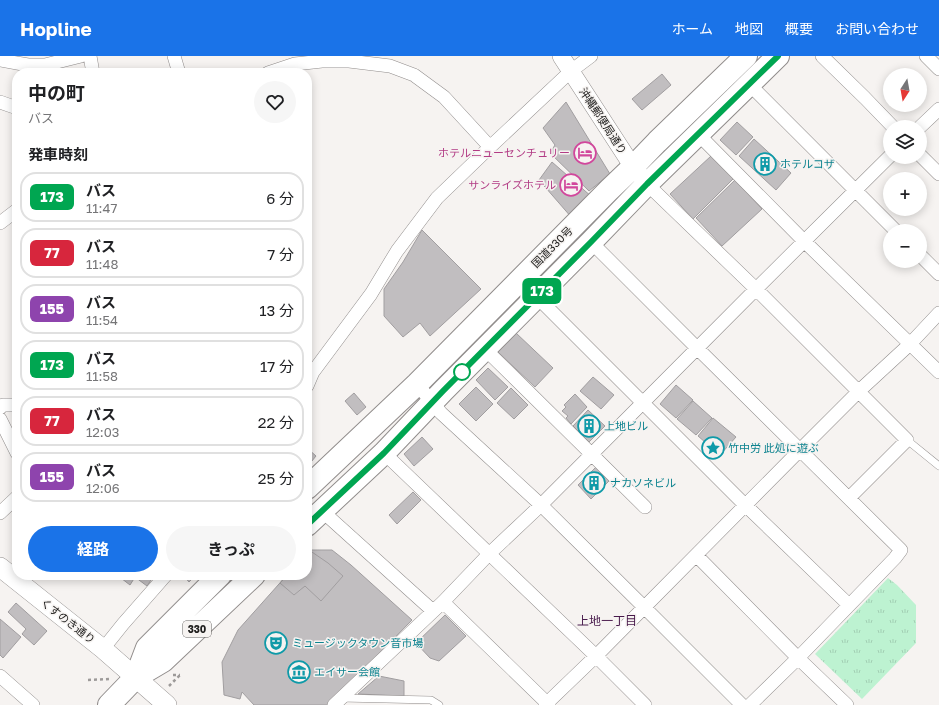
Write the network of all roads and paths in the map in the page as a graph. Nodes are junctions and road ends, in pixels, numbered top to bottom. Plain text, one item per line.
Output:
1 (81, 56) edge
2 (90, 56) edge
3 (174, 56) edge
4 (561, 56) edge
5 (590, 56) edge
6 (746, 56) edge
7 (778, 56) edge
8 (822, 56) edge
9 (926, 56) edge
10 (322, 58) edge
11 (0, 60) edge
12 (92, 68) edge
13 (177, 68) edge
14 (283, 68) edge
15 (939, 69) edge
16 (571, 72) junction
17 (749, 84) junction
18 (0, 102) edge
19 (12, 106) edge
20 (939, 109) edge
21 (886, 120) edge
22 (927, 120) edge
23 (698, 134) junction
24 (490, 147) junction
25 (927, 162) edge
26 (883, 163) edge
27 (633, 167) junction
28 (939, 174) edge
29 (647, 184) junction
30 (856, 190) junction
31 (12, 214) edge
32 (0, 223) edge
33 (889, 224) edge
34 (804, 241) junction
35 (591, 242) junction
36 (927, 262) edge
37 (939, 274) edge
38 (756, 289) junction
39 (537, 297) junction
40 (939, 313) edge
41 (910, 344) junction
42 (697, 348) junction
43 (484, 349) junction
44 (939, 372) edge
45 (312, 374) edge
46 (417, 384) junction
47 (859, 392) junction
48 (642, 402) junction
49 (432, 403) junction
50 (12, 405) edge
51 (0, 408) edge
52 (0, 419) edge
53 (907, 440) junction
54 (12, 443) edge
55 (800, 450) junction
56 (384, 453) junction
57 (591, 454) junction
58 (939, 466) edge
59 (312, 483) edge
60 (849, 498) junction
61 (12, 502) edge
62 (540, 505) junction
63 (746, 505) junction
64 (644, 507) dead end
65 (0, 513) edge
66 (314, 518) edge
67 (489, 554) junction
68 (696, 555) junction
69 (0, 567) edge
70 (12, 576) edge
71 (17, 580) edge
72 (162, 580) edge
73 (215, 580) edge
74 (249, 580) edge
75 (443, 602) junction
76 (848, 605) junction
77 (644, 607) junction
78 (434, 611) junction
79 (103, 648) junction
80 (596, 656) junction
81 (798, 658) junction
82 (0, 676) edge
83 (136, 677) junction
84 (338, 702) edge
85 (390, 702) edge
86 (33, 705) edge
87 (109, 705) edge
88 (166, 705) edge
89 (439, 705) edge
90 (547, 705) edge
91 (645, 705) edge
92 (742, 705) edge
93 (750, 705) edge
94 (847, 705) edge

1 - 11 street
2 - 12 street
3 - 13 street
4 - 16 street, 沖縄郵便局通り
5 - 16 street
6 - 27 highway, 国道330号
7 - 17 highway
8 - 21 street
9 - 15 street
10 - 14 street
10 - 24 street
16 - 24 street
16 - 27 street, 沖縄郵便局通り
17 - 23 highway
17 - 30 street
18 - 19 street
20 - 22 street
23 - 29 highway
23 - 34 street
24 - 45 street
25 - 28 street
26 - 30 street
27 - 29 street, 沖縄郵便局通り
27 - 46 highway, 国道330号
29 - 35 highway
29 - 38 street
30 - 33 street
30 - 34 street
31 - 32 street
34 - 38 street
34 - 41 street
35 - 39 highway
35 - 42 street
36 - 37 street
38 - 42 street
38 - 47 street
39 - 43 highway
39 - 48 street
40 - 41 street
41 - 44 street
41 - 47 street
42 - 48 street
42 - 55 street
43 - 49 highway
43 - 57 street
46 - 49 street
46 - 59 highway, 国道330号
47 - 53 street
47 - 55 street
48 - 57 street
48 - 63 street
49 - 56 highway
49 - 62 street
50 - 51 street
52 - 54 street
53 - 58 lane
53 - 60 street
55 - 60 street
55 - 63 street
56 - 66 highway
56 - 67 street
57 - 62 street
57 - 64 street
60 - 76 street
61 - 65 street
62 - 67 street
62 - 77 street
63 - 68 street
63 - 76 street
66 - 78 street
67 - 75 street
67 - 80 street
68 - 77 street
68 - 81 street
69 - 70 main road, くすのき通り
71 - 79 main road, くすのき通り
72 - 79 street
73 - 83 highway, 330
74 - 83 highway, 330
75 - 78 street
75 - 90 street
76 - 81 street
77 - 80 street
77 - 92 street
78 - 84 street
79 - 83 main road, くすのき通り
80 - 90 street
80 - 91 street
81 - 93 street
81 - 94 street
82 - 86 street
83 - 87 highway, 330
83 - 88 main road, くすのき通り
84 - 85 lane
85 - 89 lane

